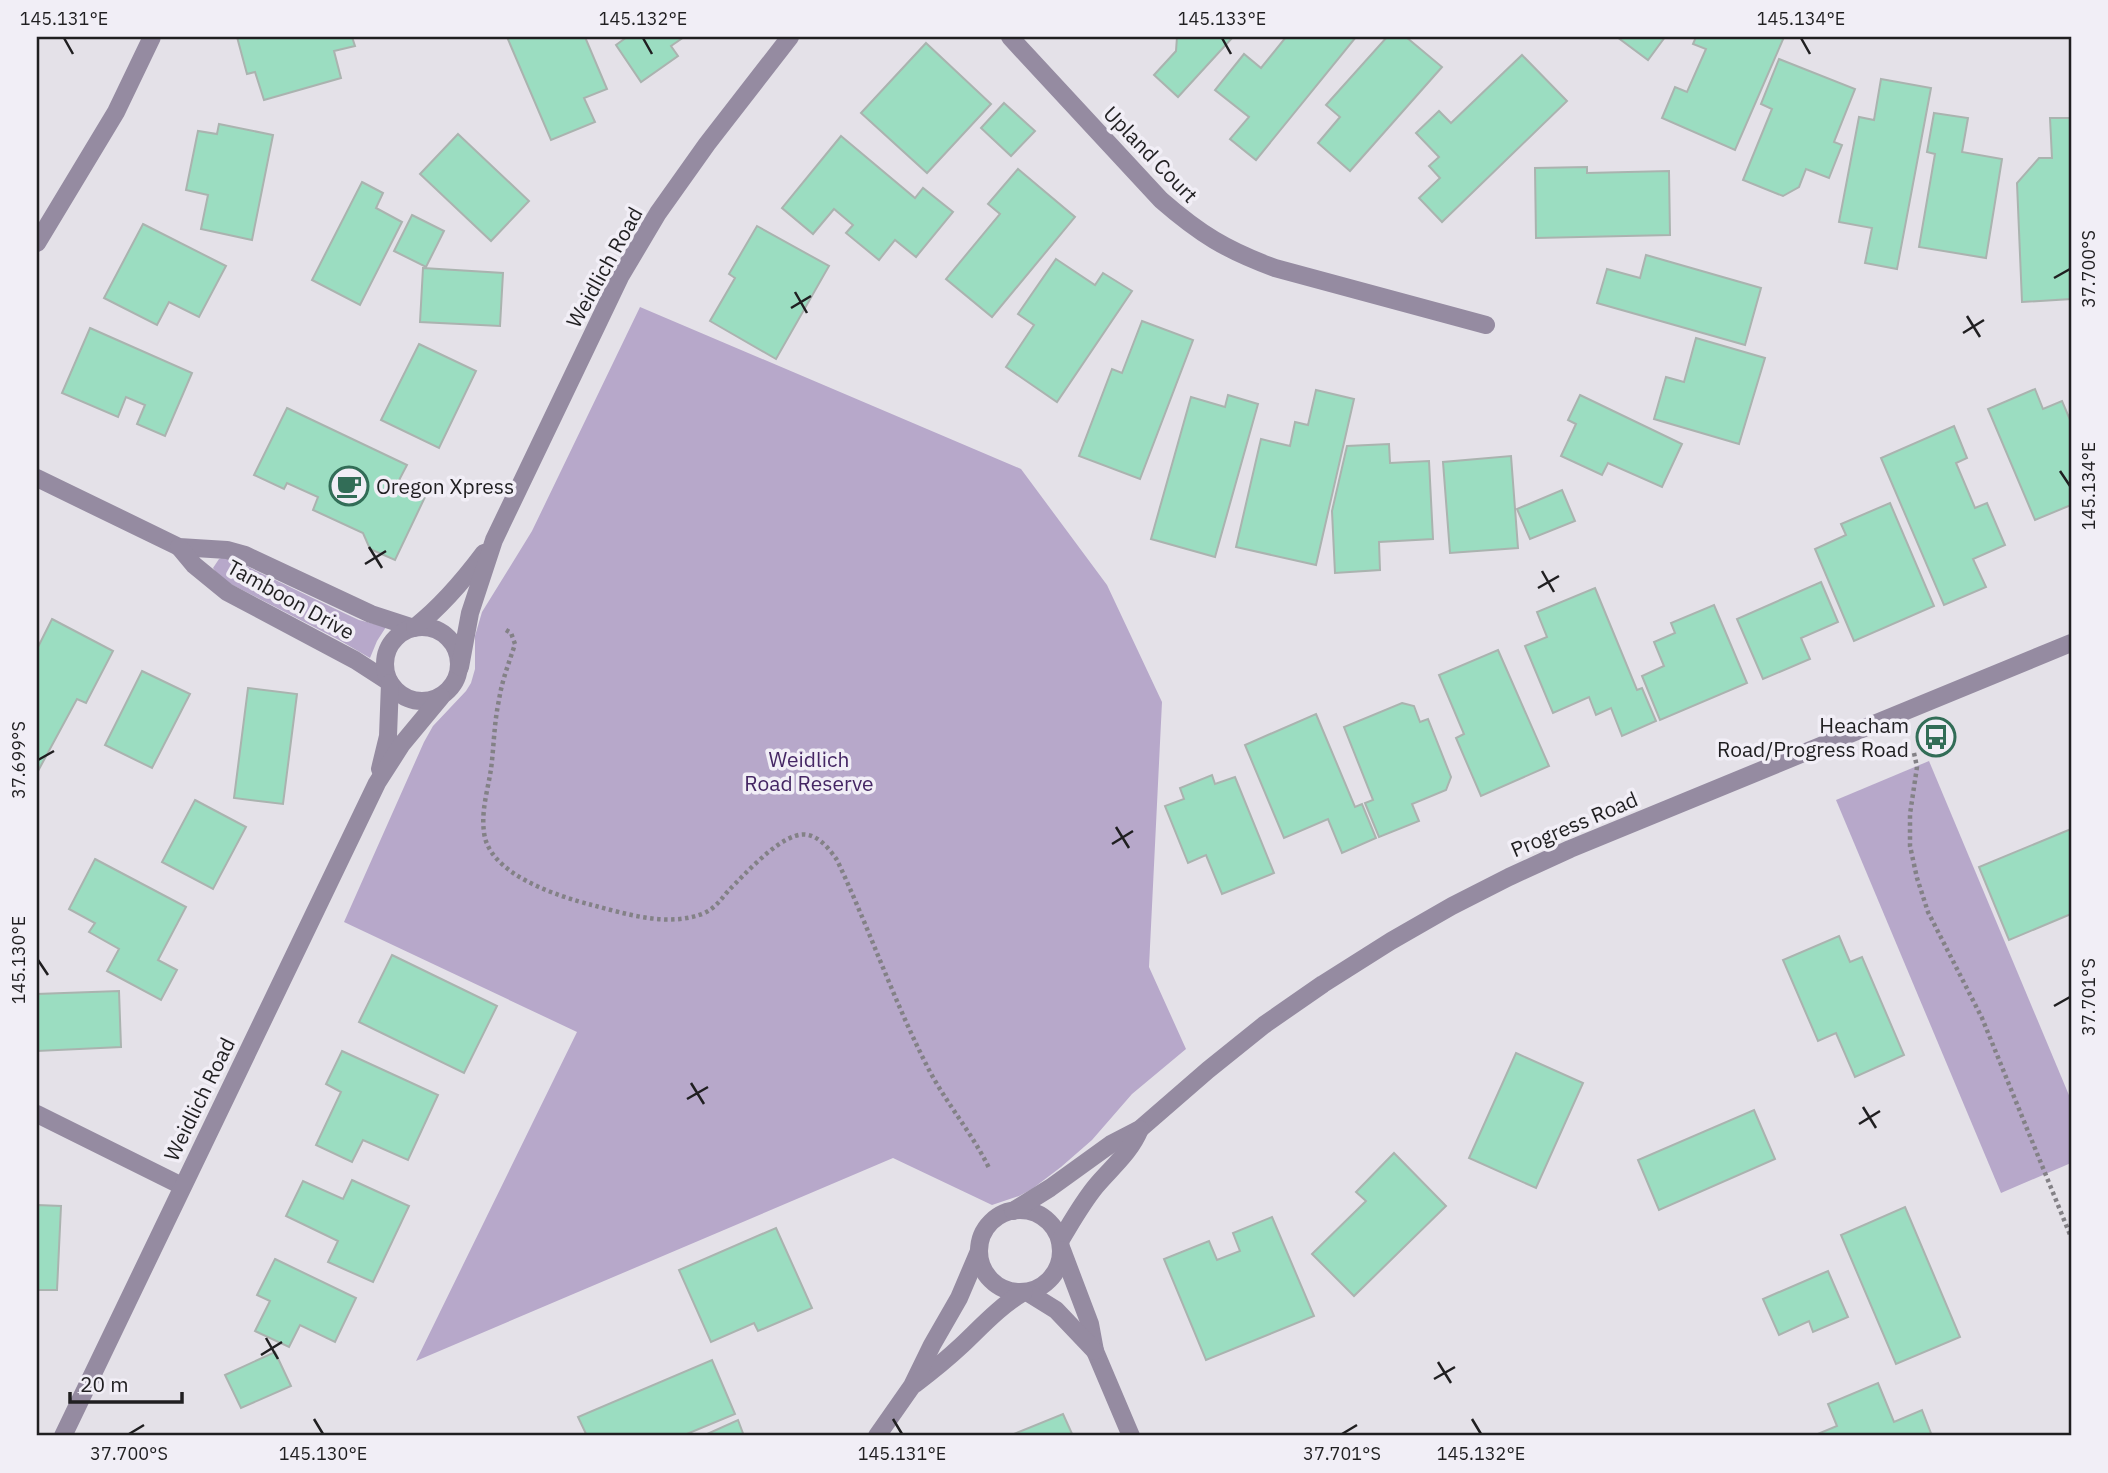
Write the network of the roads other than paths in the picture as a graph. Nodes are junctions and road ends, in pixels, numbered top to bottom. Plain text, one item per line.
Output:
1 (152, 37) edge
2 (790, 37) edge
3 (1010, 37) edge
4 (37, 243) edge
5 (1486, 325) dead end
6 (37, 478) edge
7 (494, 540) junction
8 (179, 547) junction
9 (414, 628) junction
10 (2071, 643) edge
11 (460, 667) junction
12 (389, 683) junction
13 (441, 697) junction
14 (377, 783) junction
15 (37, 1114) edge
16 (1140, 1129) junction
17 (182, 1186) junction
18 (1013, 1211) junction
19 (1060, 1243) junction
20 (979, 1251) junction
21 (1026, 1292) junction
22 (1095, 1351) junction
23 (912, 1387) junction
24 (63, 1436) edge
25 (877, 1436) edge
26 (1131, 1436) edge

1 - 4 street
2 - 7 street, Weidlich Road
3 - 5 street, Upland Court
6 - 8 street, Tamboon Drive
7 - 9 street, Weidlich Road
7 - 11 street, Weidlich Road
8 - 9 street, Tamboon Drive
8 - 12 street, Tamboon Drive
9 - 11 street
9 - 12 street
10 - 16 street, Progress Road
11 - 13 street
12 - 13 street
12 - 14 street, Weidlich Road
13 - 14 street, Weidlich Road
14 - 17 street, Weidlich Road
15 - 17 street
16 - 18 street, Progress Road
16 - 19 street, Progress Road
17 - 24 street, Weidlich Road
18 - 19 street
18 - 20 street
19 - 21 street
19 - 22 street
20 - 21 street
20 - 23 street
21 - 22 street
21 - 23 street
22 - 26 street
23 - 25 street

